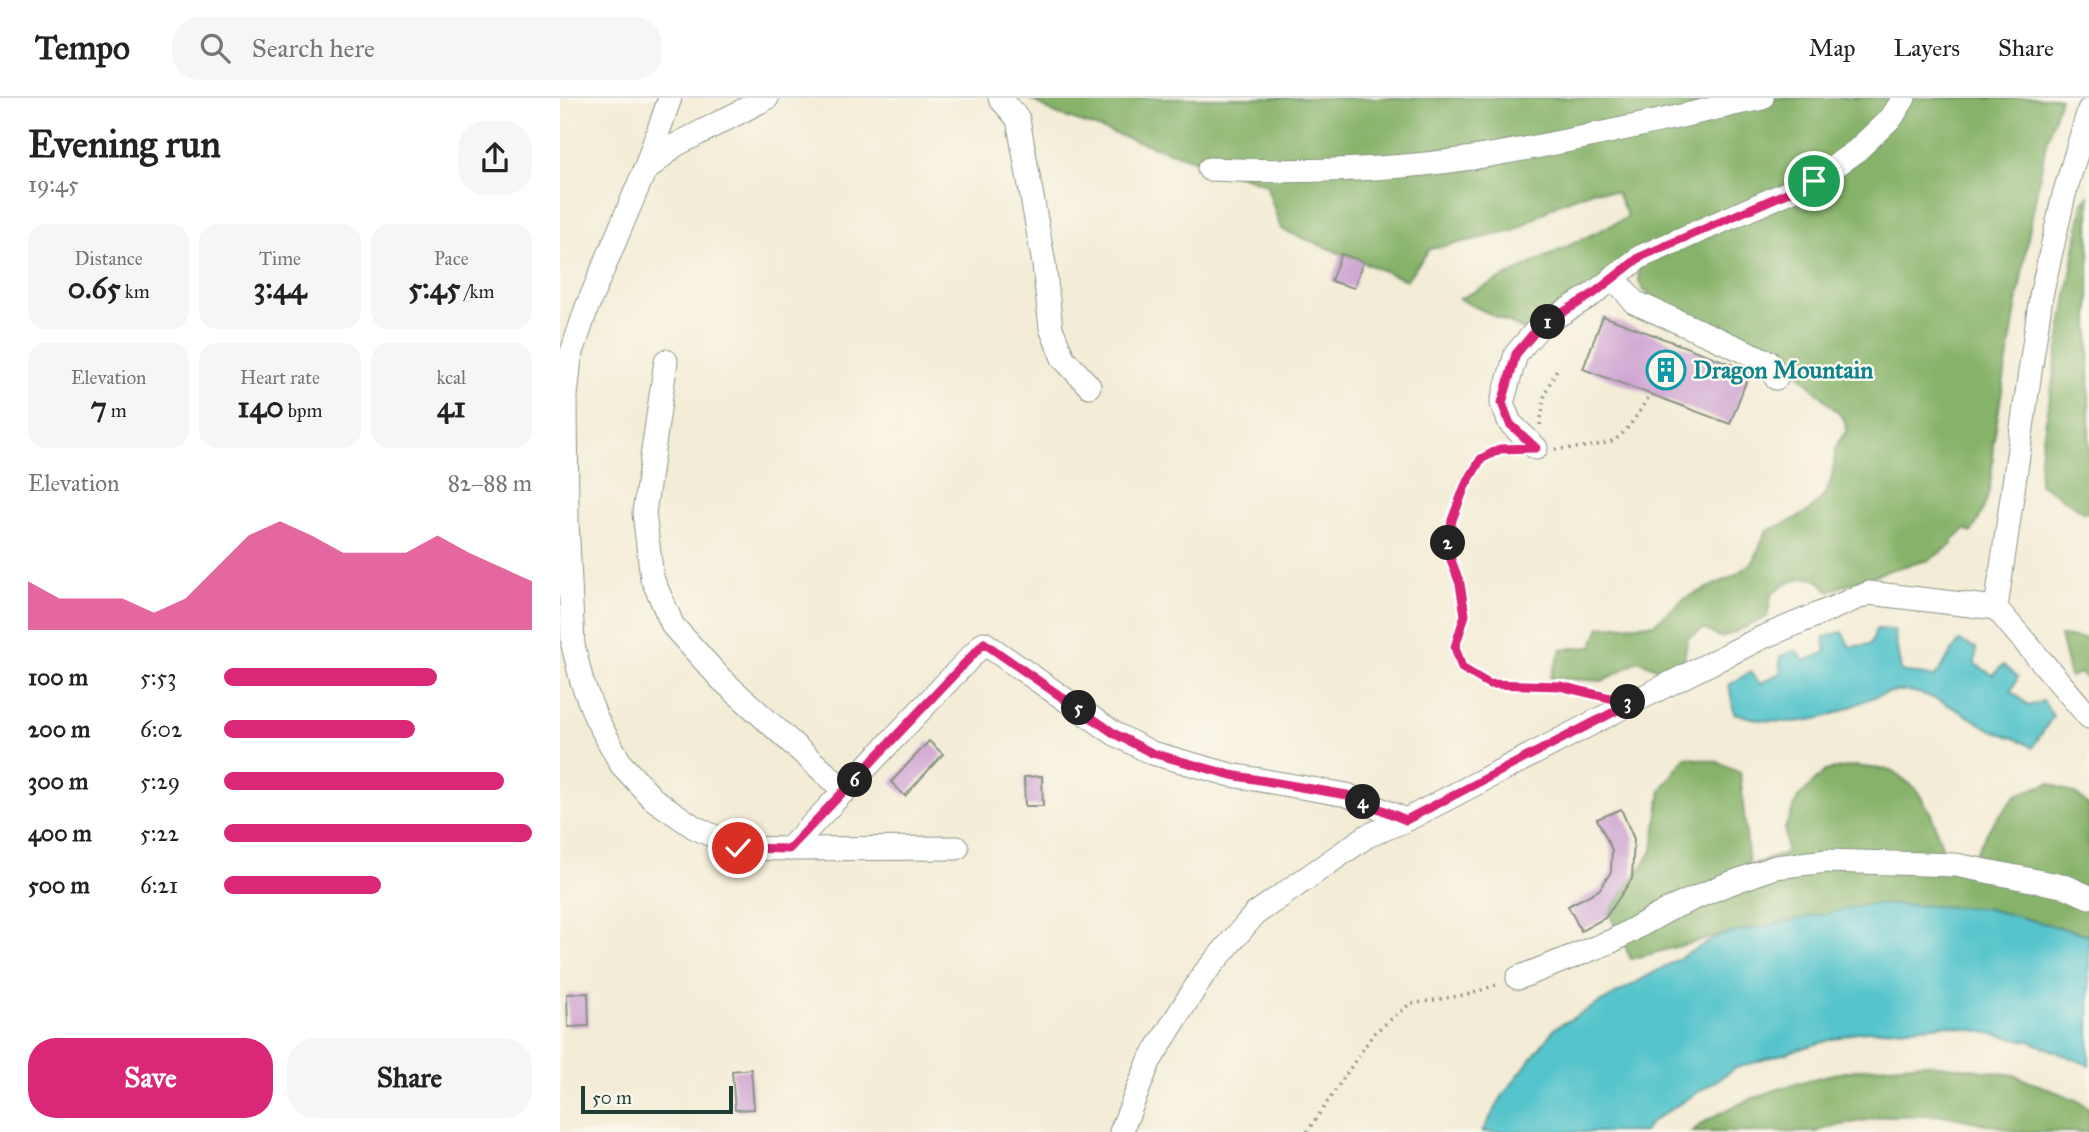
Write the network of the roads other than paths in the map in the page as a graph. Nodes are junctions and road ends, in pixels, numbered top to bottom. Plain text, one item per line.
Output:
1 (672, 98) edge
2 (767, 98) edge
3 (1000, 98) edge
4 (1762, 98) edge
5 (1904, 98) edge
6 (2089, 110) edge
7 (701, 132) junction
8 (1209, 169) dead end
9 (644, 172) junction
10 (2089, 178) edge
11 (2064, 195) junction
12 (1614, 277) junction
13 (666, 361) dead end
14 (1776, 378) dead end
15 (1089, 386) dead end
16 (1536, 448) road end
17 (1996, 608) junction
18 (2089, 717) edge
19 (845, 791) junction
20 (1406, 820) junction
21 (957, 848) dead end
22 (789, 849) junction
23 (2089, 897) edge
24 (1518, 978) road end
25 (1121, 1132) edge

1 - 7 street
1 - 9 street
2 - 7 street
3 - 15 street
4 - 8 street
5 - 12 street
6 - 11 street
7 - 9 street
9 - 22 street
10 - 11 street
11 - 17 street
12 - 14 street
12 - 16 street
13 - 19 street
17 - 18 street
17 - 20 street
19 - 20 street
19 - 22 street
20 - 25 street
21 - 22 street
23 - 24 street

